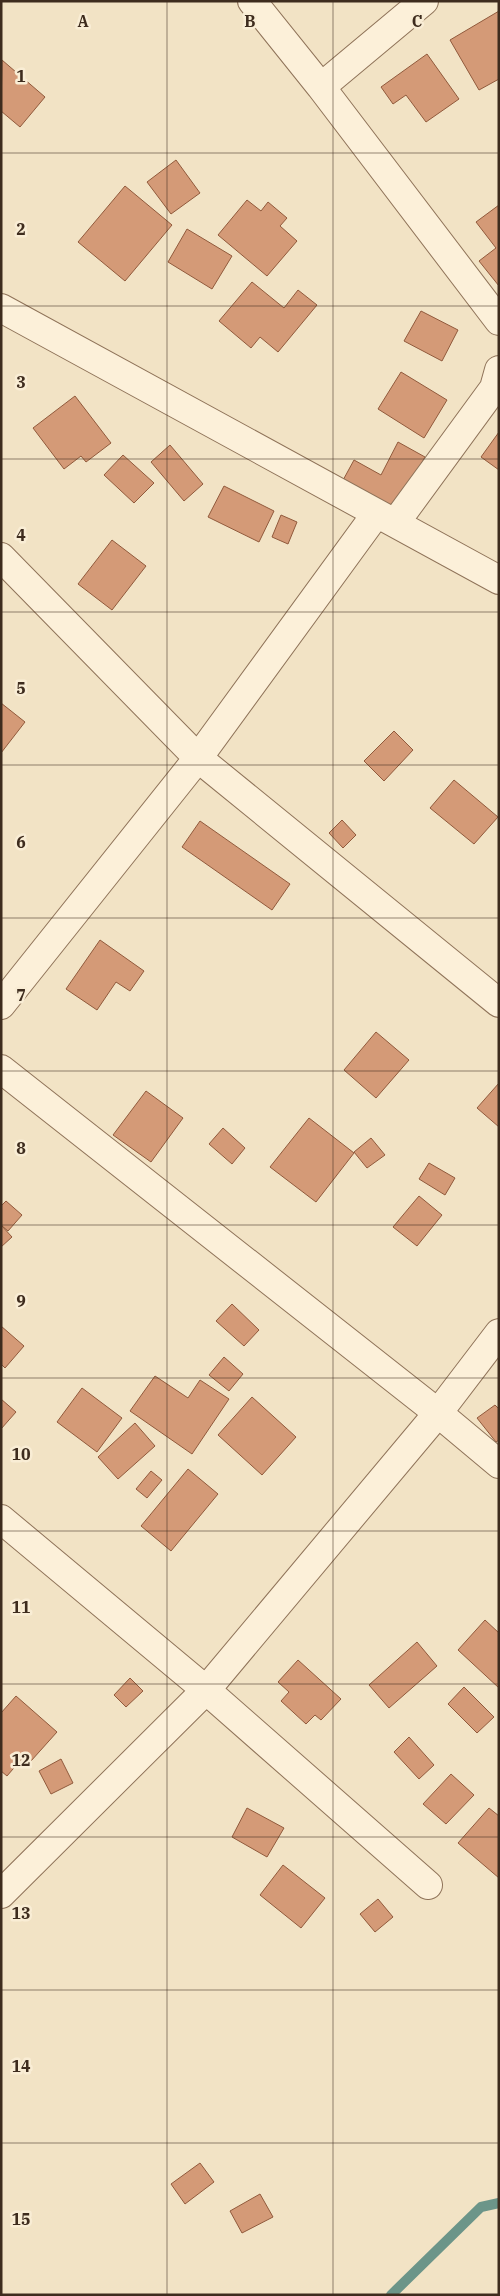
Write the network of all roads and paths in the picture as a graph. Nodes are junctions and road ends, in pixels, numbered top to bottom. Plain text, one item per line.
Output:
1 (252, 1) edge
2 (424, 1) edge
3 (321, 87) junction
4 (1, 308) edge
5 (499, 321) edge
6 (499, 370) edge
7 (386, 518) junction
8 (1, 557) edge
9 (499, 580) edge
10 (198, 758) junction
11 (499, 1004) edge
12 (1, 1005) edge
13 (1, 1069) edge
14 (499, 1332) edge
15 (438, 1413) junction
16 (499, 1464) edge
17 (1, 1518) edge
18 (206, 1690) junction
19 (428, 1885) dead end
20 (1, 1894) edge

1 - 3 street
2 - 3 street
3 - 5 street
4 - 7 street
6 - 7 street
7 - 9 street
7 - 10 street
8 - 10 street
10 - 11 street
10 - 12 street
13 - 15 street
14 - 15 street
15 - 16 street
15 - 18 street
17 - 18 street
18 - 19 street
18 - 20 street

